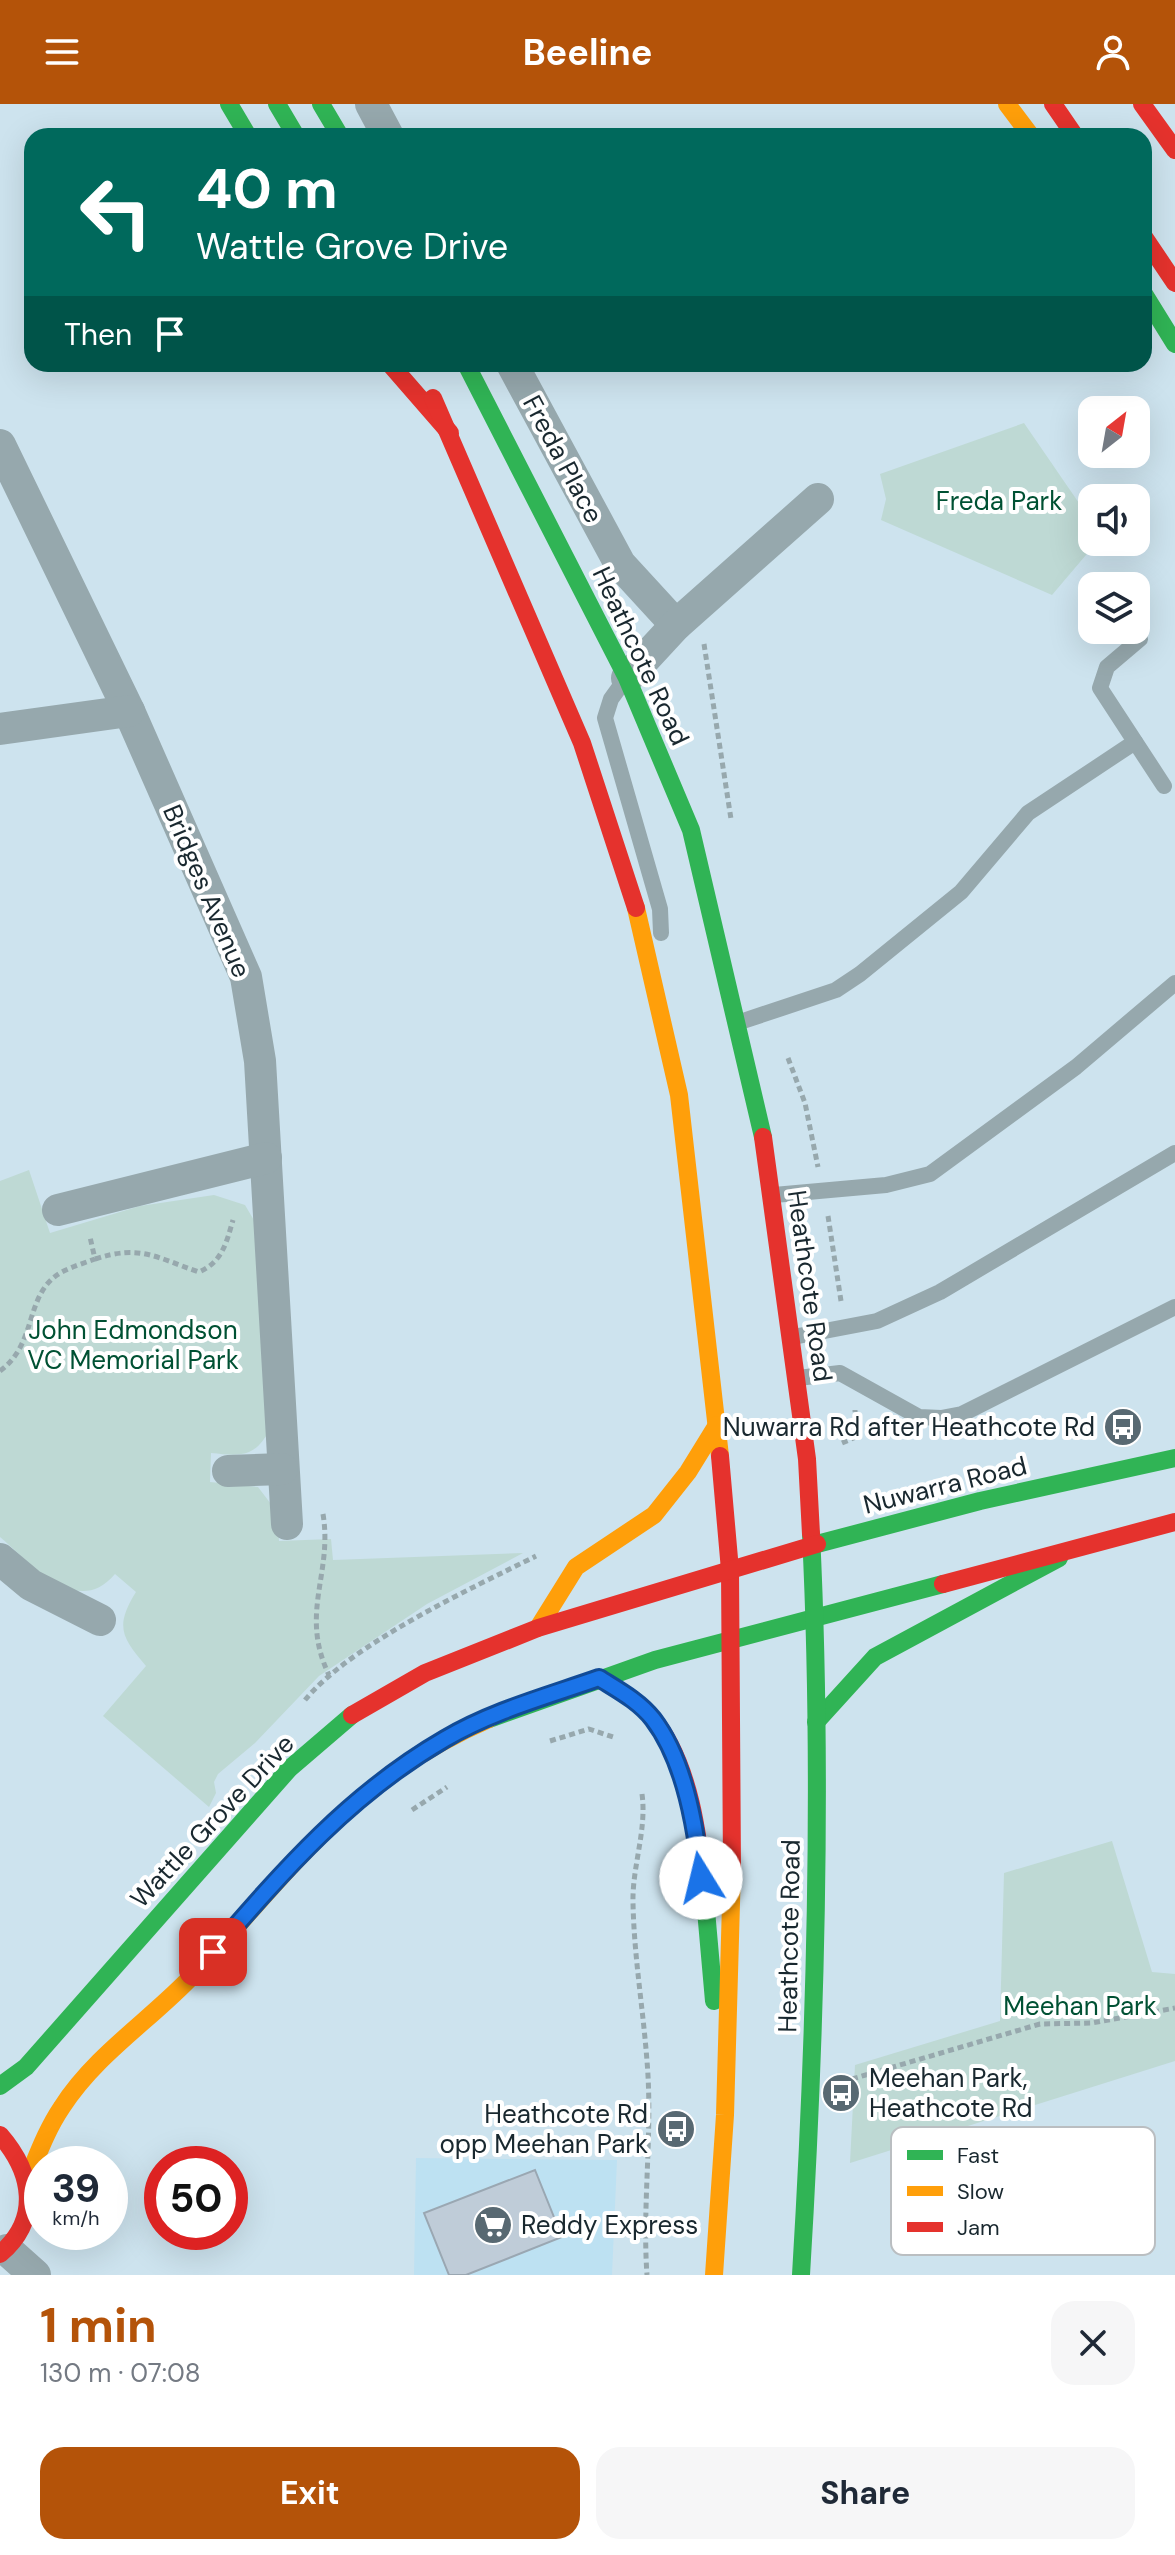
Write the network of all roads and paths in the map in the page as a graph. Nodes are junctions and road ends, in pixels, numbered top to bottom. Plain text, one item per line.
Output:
1 (229, 104) edge
2 (277, 104) edge
3 (321, 104) edge
4 (371, 104) edge
5 (1007, 104) edge
6 (1053, 104) edge
7 (1142, 104) edge
8 (1155, 104) edge
9 (243, 128) edge
10 (291, 128) edge
11 (335, 128) edge
12 (384, 128) edge
13 (1025, 128) edge
14 (1070, 128) edge
15 (1175, 137) edge
16 (1175, 150) edge
17 (1152, 249) edge
18 (1175, 283) edge
19 (1152, 307) edge
20 (1175, 344) edge
21 (397, 372) edge
22 (421, 372) edge
23 (470, 372) edge
24 (516, 372) edge
25 (450, 433) junction
26 (0, 445) edge
27 (818, 499) dead end
28 (676, 625) junction
29 (1134, 644) edge
30 (627, 678) junction
31 (129, 711) junction
32 (0, 729) edge
33 (1135, 742) junction
34 (1164, 786) dead end
35 (1175, 983) edge
36 (735, 1024) junction
37 (664, 1030) junction
38 (1175, 1153) edge
39 (266, 1158) junction
40 (268, 1194) junction
41 (772, 1195) junction
42 (70, 1207) joint
43 (95, 1259) junction
44 (1175, 1307) edge
45 (791, 1338) junction
46 (0, 1371) edge
47 (797, 1378) junction
48 (717, 1425) junction
49 (1175, 1458) edge
50 (282, 1469) junction
51 (228, 1471) dead end
52 (322, 1508) dead end
53 (1175, 1522) edge
54 (287, 1524) dead end
55 (812, 1545) junction
56 (543, 1552) dead end
57 (1059, 1558) junction
58 (0, 1559) edge
59 (730, 1570) junction
60 (815, 1615) junction
61 (100, 1620) dead end
62 (538, 1628) junction
63 (731, 1635) junction
64 (599, 1678) junction
65 (654, 1719) junction
66 (816, 1722) junction
67 (545, 1743) dead end
68 (641, 1782) dead end
69 (450, 1785) dead end
70 (401, 1817) dead end
71 (1175, 2008) edge
72 (852, 2079) dead end
73 (0, 2086) edge
74 (725, 2115) junction
75 (0, 2135) edge
76 (44, 2146) edge
77 (24, 2165) edge
78 (24, 2221) edge
79 (3, 2252) edge
80 (35, 2275) edge
81 (647, 2275) edge
82 (714, 2275) edge
83 (801, 2275) edge

1 - 9 main road
2 - 10 main road
3 - 11 main road
4 - 12 street
5 - 13 main road
6 - 14 main road
7 - 16 main road
8 - 15 main road
17 - 18 main road
19 - 20 main road
21 - 25 main road
22 - 25 main road
23 - 30 main road, Heathcote Road
24 - 28 street, Freda Place
25 - 37 main road
26 - 31 street, Bridges Avenue
27 - 28 street
28 - 30 street
29 - 33 lane
30 - 36 main road, Heathcote Road
30 - 37 lane
31 - 32 street
31 - 39 street, Bridges Avenue
33 - 34 lane
33 - 36 lane
35 - 41 lane
36 - 41 main road, Heathcote Road
37 - 48 main road
38 - 45 lane
39 - 40 street, Bridges Avenue
39 - 42 street
40 - 43 path
40 - 50 street, Bridges Avenue
41 - 45 main road, Heathcote Road
42 - 43 path
43 - 46 path
44 - 47 lane
45 - 47 main road, Heathcote Road
47 - 55 main road, Heathcote Road
48 - 59 main road
48 - 62 main road
49 - 55 main road, Nuwarra Road
50 - 51 street
50 - 54 street, Bridges Avenue
52 - 56 path
53 - 57 main road
55 - 59 main road, Nuwarra Road
55 - 60 main road, Heathcote Road
57 - 60 main road
57 - 66 main road
58 - 61 street
59 - 62 main road, Wattle Grove Drive
59 - 63 main road
60 - 63 main road
60 - 66 main road, Heathcote Road
62 - 73 main road, Wattle Grove Drive
63 - 64 main road
63 - 74 main road
64 - 65 main road
64 - 76 main road
65 - 67 path
65 - 74 main road
66 - 83 main road, Heathcote Road
68 - 81 path
69 - 70 path
71 - 72 path
74 - 82 main road
75 - 77 main road
78 - 79 main road
79 - 80 street

